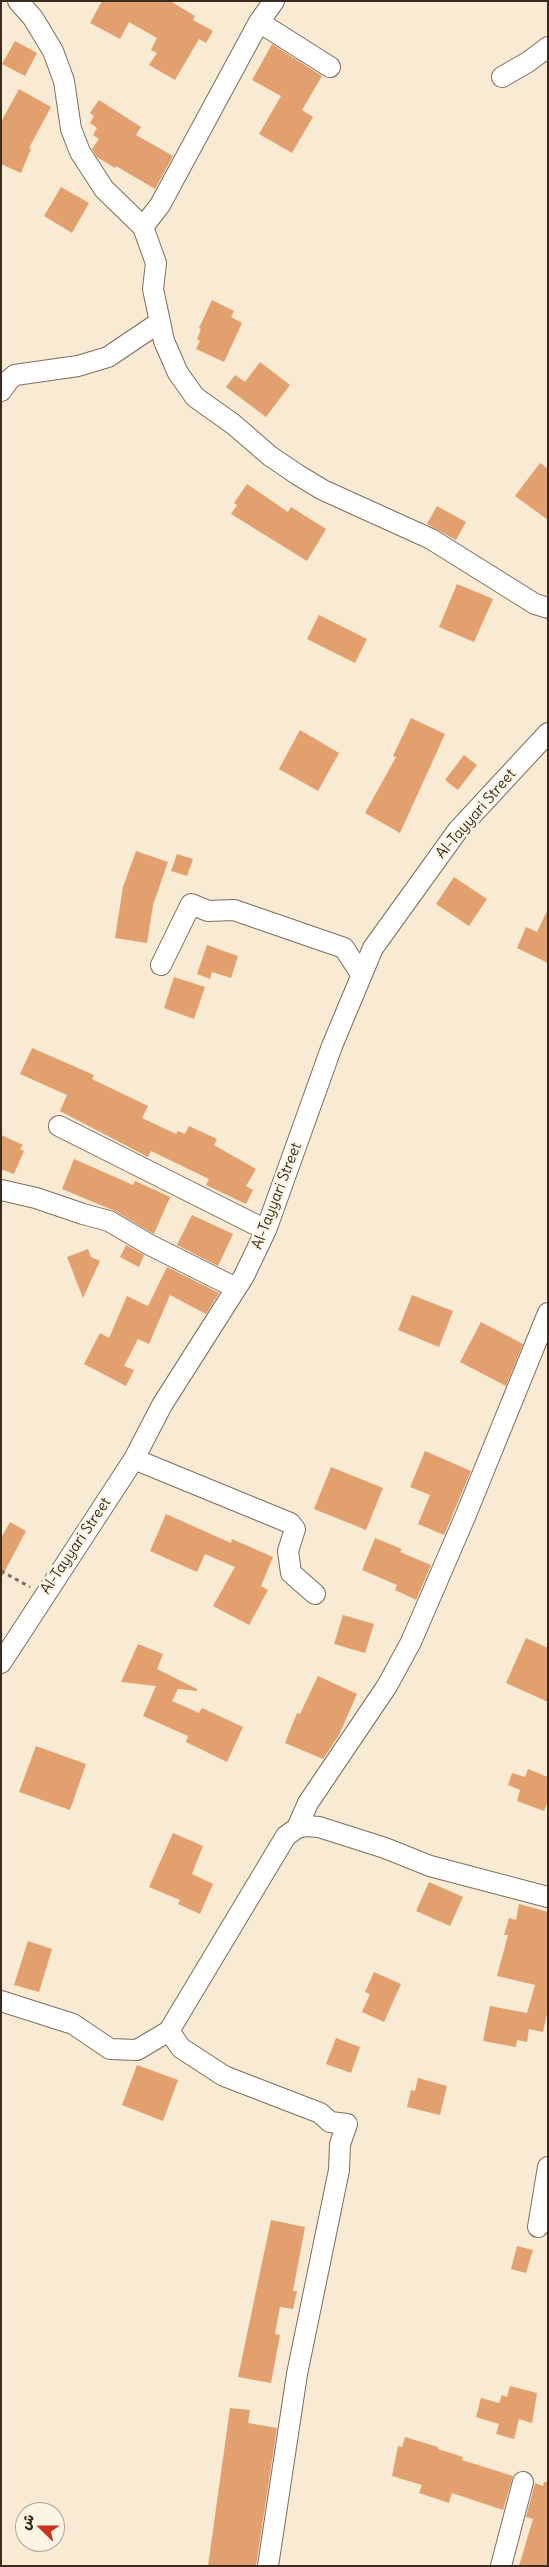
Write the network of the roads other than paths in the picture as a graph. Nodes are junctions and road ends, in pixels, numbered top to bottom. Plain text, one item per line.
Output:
1 (18, 1) edge
2 (274, 1) edge
3 (259, 22) junction
4 (548, 47) edge
5 (330, 68) dead end
6 (502, 77) dead end
7 (143, 227) junction
8 (160, 322) junction
9 (1, 391) edge
10 (548, 608) edge
11 (548, 733) edge
12 (161, 965) dead end
13 (361, 974) junction
14 (59, 1126) dead end
15 (1, 1190) edge
16 (266, 1230) junction
17 (236, 1288) junction
18 (548, 1313) edge
19 (134, 1459) junction
20 (315, 1594) dead end
21 (1, 1663) edge
22 (297, 1828) junction
23 (548, 1896) edge
24 (1, 2001) edge
25 (169, 2031) junction
26 (548, 2166) edge
27 (538, 2227) dead end
28 (523, 2482) dead end
29 (268, 2566) edge
30 (501, 2566) edge

1 - 7 street
2 - 3 street
3 - 5 street
3 - 7 street
4 - 6 street
7 - 8 street
8 - 9 street
8 - 10 street
11 - 13 street, Al-Tayyari Street
12 - 13 street
13 - 16 street, Al-Tayyari Street
14 - 16 street
15 - 17 street
16 - 17 street, Al-Tayyari Street
17 - 19 street, Al-Tayyari Street
18 - 22 street
19 - 20 street
19 - 21 street, Al-Tayyari Street
22 - 23 street
22 - 25 street
24 - 25 street
25 - 29 street
26 - 27 street
28 - 30 street

